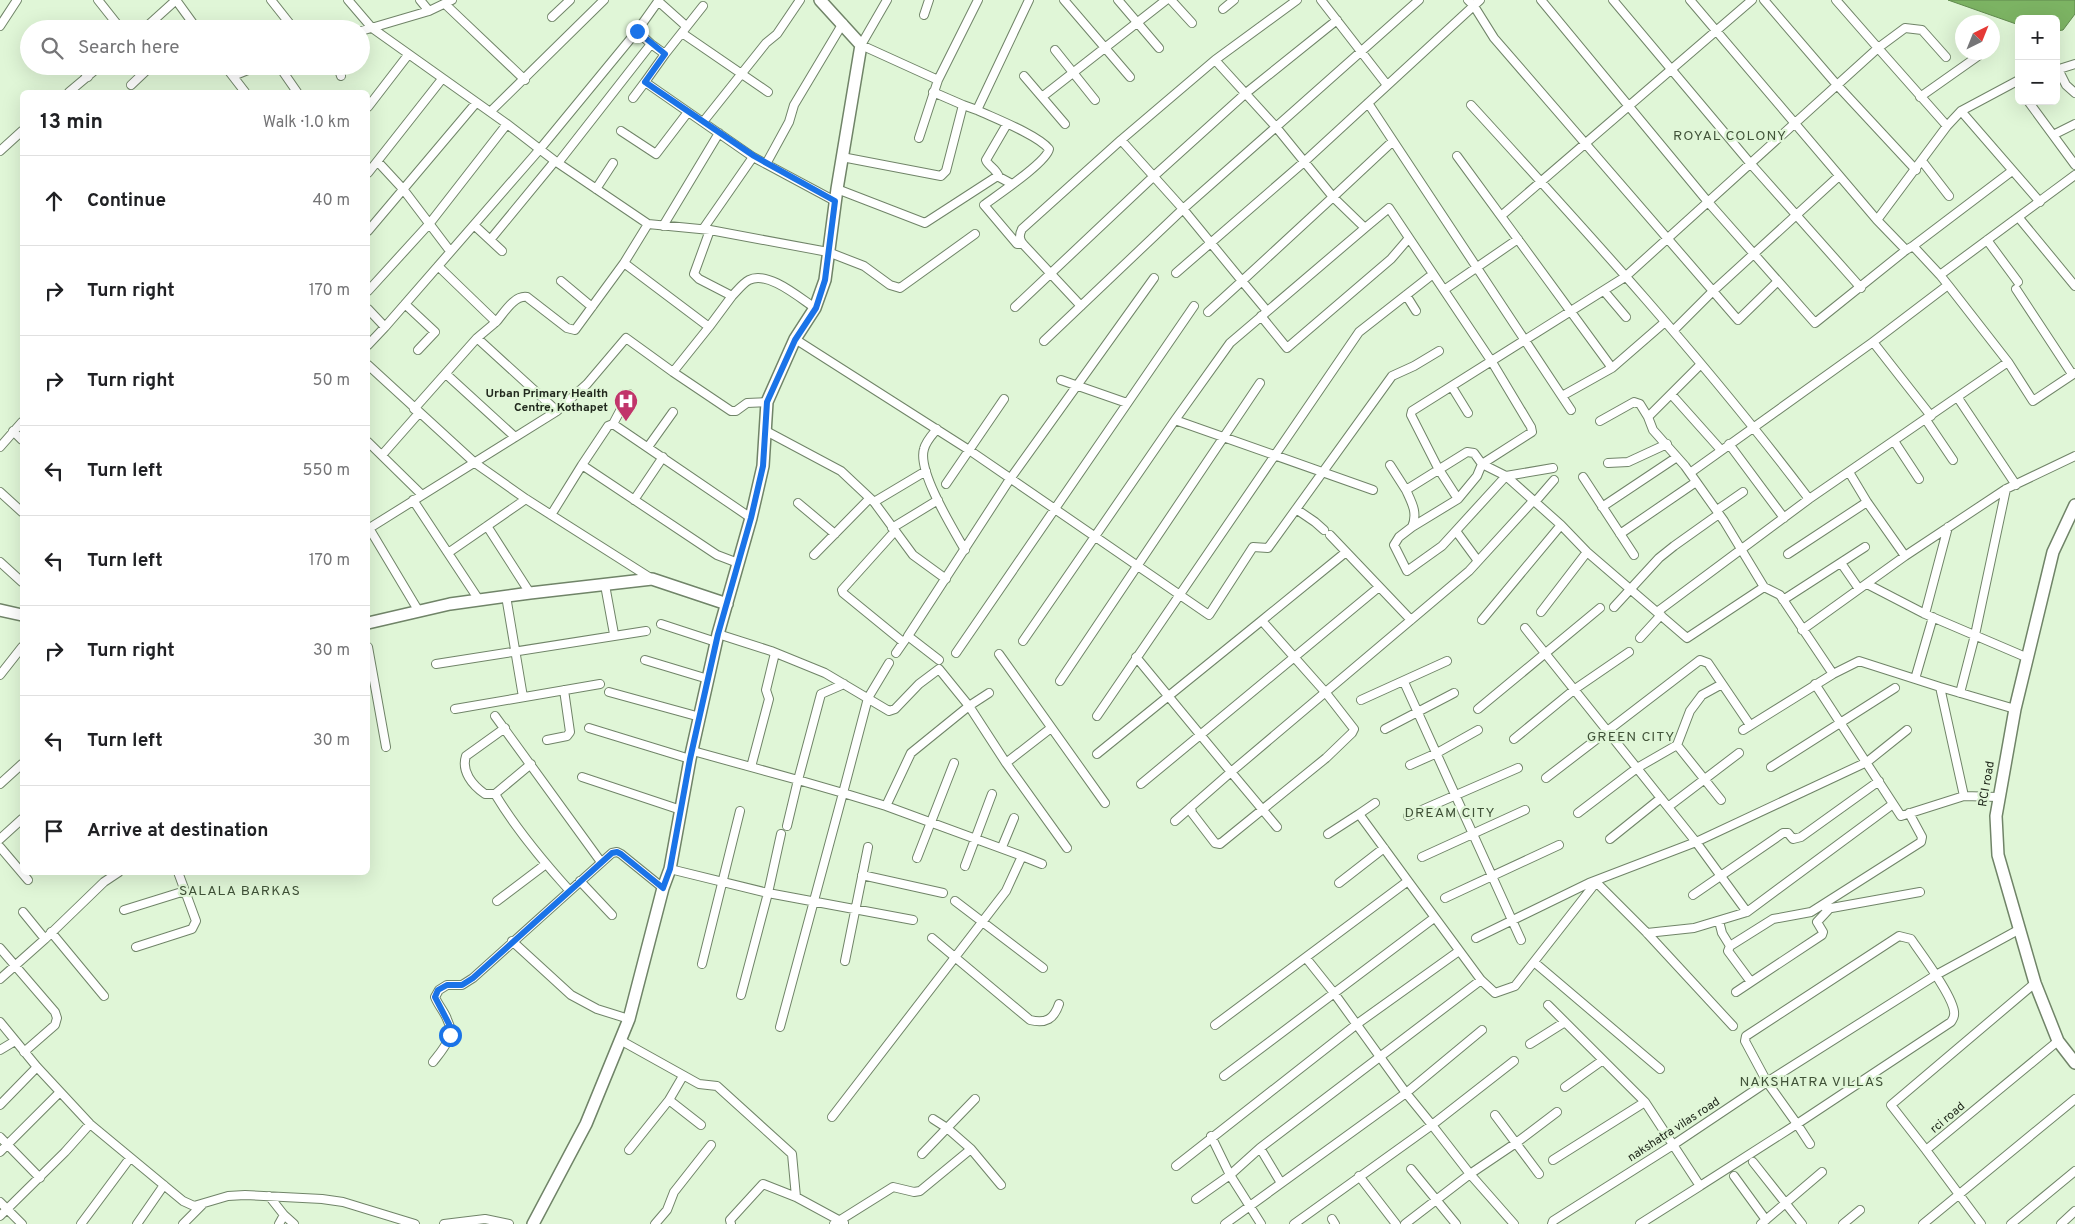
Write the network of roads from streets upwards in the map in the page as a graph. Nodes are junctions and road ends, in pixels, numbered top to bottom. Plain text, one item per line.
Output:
1 (17, 0) edge
2 (98, 0) edge
3 (176, 0) edge
4 (271, 0) edge
5 (348, 0) edge
6 (420, 0) edge
7 (570, 0) edge
8 (604, 0) edge
9 (800, 0) edge
10 (820, 0) edge
11 (887, 0) edge
12 (929, 0) edge
13 (978, 0) edge
14 (1029, 0) edge
15 (1065, 0) edge
16 (1118, 0) edge
17 (1166, 0) edge
18 (1171, 0) edge
19 (1234, 0) edge
20 (1297, 0) edge
21 (1321, 0) edge
22 (1406, 0) edge
23 (1419, 0) edge
24 (1541, 0) edge
25 (1613, 0) edge
26 (1690, 0) edge
27 (1752, 0) edge
28 (1764, 0) edge
29 (1836, 0) edge
30 (658, 1) edge
31 (448, 2) edge
32 (1474, 2) edge
33 (703, 6) dead end
34 (1412, 6) junction
35 (1223, 9) dead end
36 (429, 11) junction
37 (924, 14) dead end
38 (552, 17) dead end
39 (114, 20) edge
40 (154, 20) edge
41 (190, 20) edge
42 (287, 20) edge
43 (365, 20) edge
44 (1336, 20) junction
45 (1137, 22) junction
46 (1192, 23) dead end
47 (844, 24) junction
48 (0, 26) edge
49 (370, 26) edge
50 (372, 28) junction
51 (684, 29) junction
52 (637, 31) junction
53 (1715, 31) junction
54 (651, 44) junction
55 (861, 45) junction
56 (1106, 47) junction
57 (1159, 48) dead end
58 (1878, 48) junction
59 (1055, 50) dead end
60 (1362, 52) junction
61 (665, 54) junction
62 (408, 55) junction
63 (1946, 57) dead end
64 (1215, 60) junction
65 (1972, 60) edge
66 (2075, 64) edge
67 (2060, 68) edge
68 (1672, 71) junction
69 (742, 73) junction
70 (1073, 73) junction
71 (2060, 74) edge
72 (142, 75) edge
73 (286, 75) edge
74 (233, 76) edge
75 (1024, 76) dead end
76 (88, 77) edge
77 (1130, 77) dead end
78 (442, 79) junction
79 (525, 80) junction
80 (938, 80) junction
81 (645, 82) junction
82 (2015, 82) edge
83 (131, 85) dead end
84 (1387, 85) junction
85 (1837, 85) junction
86 (72, 90) edge
87 (244, 90) edge
88 (296, 90) edge
89 (768, 92) dead end
90 (933, 92) junction
91 (1246, 93) junction
92 (2075, 93) edge
93 (1042, 97) junction
94 (1920, 97) junction
95 (633, 98) dead end
96 (1095, 100) dead end
97 (1368, 102) junction
98 (476, 103) junction
99 (370, 104) edge
100 (963, 105) junction
101 (1471, 105) dead end
102 (2031, 105) edge
103 (1630, 106) junction
104 (977, 110) junction
105 (1961, 111) junction
106 (490, 112) junction
107 (688, 112) junction
108 (703, 122) junction
109 (1796, 123) junction
110 (507, 124) junction
111 (1007, 124) junction
112 (1065, 124) dead end
113 (2075, 124) edge
114 (1947, 126) junction
115 (1276, 127) junction
116 (622, 131) dead end
117 (20, 133) edge
118 (719, 133) junction
119 (2053, 135) junction
120 (919, 138) dead end
121 (1121, 140) junction
122 (1393, 140) junction
123 (1585, 145) junction
124 (540, 149) junction
125 (0, 151) edge
126 (754, 156) junction
127 (1457, 156) dead end
128 (842, 157) junction
129 (378, 162) junction
130 (556, 162) junction
131 (1304, 162) junction
132 (1750, 162) junction
133 (1922, 162) junction
134 (613, 163) dead end
135 (766, 164) junction
136 (2075, 165) edge
137 (1916, 170) junction
138 (2012, 171) junction
139 (370, 172) edge
140 (2075, 175) edge
141 (1154, 176) junction
142 (1839, 176) junction
143 (999, 177) junction
144 (1541, 182) junction
145 (1012, 184) junction
146 (403, 189) junction
147 (596, 190) junction
148 (836, 195) junction
149 (1949, 196) dead end
150 (1333, 197) junction
151 (1708, 202) junction
152 (2040, 202) junction
153 (1183, 209) junction
154 (1796, 215) junction
155 (1501, 216) junction
156 (2019, 218) junction
157 (1877, 220) junction
158 (430, 223) junction
159 (648, 224) junction
160 (474, 225) junction
161 (663, 226) junction
162 (370, 228) edge
163 (1365, 228) junction
164 (706, 229) junction
165 (975, 234) dead end
166 (1409, 238) junction
167 (1518, 239) junction
168 (1666, 239) junction
169 (490, 240) junction
170 (1987, 240) junction
171 (1210, 243) junction
172 (1023, 244) junction
173 (1914, 246) junction
174 (1906, 250) junction
175 (450, 251) junction
176 (502, 251) dead end
177 (828, 252) junction
178 (1755, 254) junction
179 (624, 263) junction
180 (438, 266) junction
181 (1477, 267) junction
182 (1051, 272) junction
183 (1176, 273) dead end
184 (1433, 274) junction
185 (1940, 275) junction
186 (1625, 277) junction
187 (1154, 278) dead end
188 (561, 281) dead end
189 (1242, 281) junction
190 (1777, 282) junction
191 (1948, 285) junction
192 (2075, 286) edge
193 (1861, 288) junction
194 (370, 289) edge
195 (1444, 290) junction
196 (1604, 291) junction
197 (1712, 292) junction
198 (1406, 295) junction
199 (732, 296) junction
200 (405, 304) junction
201 (1081, 306) junction
202 (1194, 306) dead end
203 (592, 307) junction
204 (1015, 307) dead end
205 (816, 308) junction
206 (370, 311) edge
207 (1416, 311) dead end
208 (1208, 312) dead end
209 (1572, 312) junction
210 (1264, 314) junction
211 (1626, 317) dead end
212 (496, 322) junction
213 (1665, 322) junction
214 (709, 326) junction
215 (386, 327) junction
216 (1673, 331) junction
217 (477, 338) junction
218 (795, 340) junction
219 (1044, 341) dead end
220 (1526, 341) junction
221 (1873, 342) junction
222 (370, 343) edge
223 (418, 350) dead end
224 (1439, 350) dead end
225 (1492, 362) junction
226 (2008, 362) junction
227 (1701, 364) junction
228 (370, 367) edge
229 (1612, 368) junction
230 (673, 372) junction
231 (2074, 373) edge
232 (446, 374) junction
233 (1061, 380) dead end
234 (1260, 383) dead end
235 (1077, 386) junction
236 (1452, 387) junction
237 (629, 394) dead end
238 (1671, 394) junction
239 (1562, 396) junction
240 (1958, 398) junction
241 (1004, 399) dead end
242 (767, 402) junction
243 (1127, 403) junction
244 (1571, 410) dead end
245 (416, 411) junction
246 (557, 411) junction
247 (673, 412) dead end
248 (1468, 414) dead end
249 (1648, 418) junction
250 (1929, 418) junction
251 (1175, 420) junction
252 (1600, 421) dead end
253 (20, 424) edge
254 (613, 424) junction
255 (1754, 426) junction
256 (937, 429) junction
257 (13, 431) junction
258 (766, 431) junction
259 (516, 437) junction
260 (1224, 437) junction
261 (20, 438) edge
262 (1894, 441) junction
263 (370, 444) edge
264 (1667, 444) junction
265 (1729, 444) junction
266 (0, 447) edge
267 (648, 447) junction
268 (969, 450) junction
269 (1721, 450) junction
270 (382, 455) junction
271 (1274, 455) junction
272 (2075, 456) edge
273 (663, 457) junction
274 (1677, 457) junction
275 (1953, 460) dead end
276 (474, 463) junction
277 (1608, 463) dead end
278 (1482, 464) junction
279 (582, 465) junction
280 (1390, 465) dead end
281 (1438, 468) junction
282 (1553, 468) dead end
283 (926, 471) junction
284 (1322, 472) junction
285 (1690, 472) junction
286 (1849, 472) junction
287 (1506, 476) junction
288 (1583, 477) dead end
289 (1010, 478) junction
290 (1919, 479) dead end
291 (1554, 480) dead end
292 (1696, 482) junction
293 (946, 484) dead end
294 (2016, 484) junction
295 (1373, 490) dead end
296 (1406, 490) junction
297 (2006, 490) junction
298 (0, 492) edge
299 (1743, 492) dead end
300 (422, 495) junction
301 (526, 499) junction
302 (1458, 499) junction
303 (1809, 499) junction
304 (413, 500) junction
305 (634, 500) junction
306 (872, 500) junction
307 (938, 500) junction
308 (1534, 502) junction
309 (1867, 502) junction
310 (798, 503) dead end
311 (2075, 505) edge
312 (1602, 507) junction
313 (1055, 509) junction
314 (1296, 509) junction
315 (20, 510) edge
316 (1718, 512) junction
317 (551, 515) junction
318 (751, 518) junction
319 (1784, 518) junction
320 (1561, 525) junction
321 (487, 526) junction
322 (370, 527) edge
323 (1412, 527) junction
324 (1948, 527) junction
325 (894, 529) junction
326 (1456, 531) junction
327 (835, 534) junction
328 (1620, 534) junction
329 (1095, 536) junction
330 (1866, 547) dead end
331 (965, 550) junction
332 (1741, 550) junction
333 (1346, 552) junction
334 (1587, 552) junction
335 (448, 553) junction
336 (1788, 554) dead end
337 (814, 555) dead end
338 (1634, 556) dead end
339 (1905, 556) junction
340 (1478, 561) junction
341 (0, 562) edge
342 (738, 563) junction
343 (1841, 563) junction
344 (1138, 566) junction
345 (946, 579) junction
346 (20, 580) edge
347 (652, 580) junction
348 (1867, 584) junction
349 (605, 585) junction
350 (1379, 587) junction
351 (1764, 587) junction
352 (1630, 589) junction
353 (1859, 589) junction
354 (530, 593) junction
355 (1179, 594) junction
356 (506, 596) junction
357 (479, 600) junction
358 (1784, 600) junction
359 (727, 604) junction
360 (1614, 607) dead end
361 (1600, 608) dead end
362 (0, 610) edge
363 (418, 610) junction
364 (1541, 612) dead end
365 (1659, 613) junction
366 (20, 615) edge
367 (1929, 616) junction
368 (370, 620) edge
369 (1411, 620) junction
370 (1482, 620) dead end
371 (1260, 622) junction
372 (661, 624) dead end
373 (1525, 628) dead end
374 (646, 630) dead end
375 (1802, 630) junction
376 (614, 634) junction
377 (1975, 635) junction
378 (717, 638) junction
379 (1640, 638) dead end
380 (905, 639) junction
381 (1023, 641) dead end
382 (20, 650) edge
383 (1628, 652) dead end
384 (516, 653) junction
385 (775, 653) junction
386 (896, 653) dead end
387 (1546, 653) junction
388 (956, 654) dead end
389 (998, 654) dead end
390 (1294, 656) junction
391 (1136, 657) junction
392 (370, 658) edge
393 (2028, 658) junction
394 (645, 660) dead end
395 (938, 660) dead end
396 (1448, 661) dead end
397 (889, 663) dead end
398 (436, 664) dead end
399 (1833, 674) junction
400 (0, 675) edge
401 (1915, 678) junction
402 (708, 679) junction
403 (1060, 681) dead end
404 (1404, 682) junction
405 (600, 684) dead end
406 (844, 684) junction
407 (1722, 684) junction
408 (1815, 684) junction
409 (1940, 687) junction
410 (1895, 688) dead end
411 (1575, 689) junction
412 (564, 690) junction
413 (609, 692) dead end
414 (989, 693) dead end
415 (1326, 693) junction
416 (1454, 693) dead end
417 (1960, 693) junction
418 (1168, 696) junction
419 (523, 697) junction
420 (868, 698) junction
421 (1361, 700) dead end
422 (969, 706) junction
423 (455, 708) dead end
424 (1478, 708) dead end
425 (2015, 709) junction
426 (1418, 711) junction
427 (495, 716) dead end
428 (1097, 716) dead end
429 (700, 717) junction
430 (1841, 722) junction
431 (1750, 725) junction
432 (505, 728) junction
433 (589, 728) dead end
434 (1051, 728) junction
435 (1385, 729) dead end
436 (1478, 730) dead end
437 (1607, 730) junction
438 (1743, 730) dead end
439 (1906, 730) dead end
440 (1202, 736) junction
441 (547, 740) dead end
442 (1514, 740) dead end
443 (1677, 745) junction
444 (386, 747) dead end
445 (1437, 753) junction
446 (1739, 753) dead end
447 (1097, 754) dead end
448 (691, 755) junction
449 (1867, 762) junction
450 (954, 763) dead end
451 (1006, 763) junction
452 (531, 764) junction
453 (1410, 765) dead end
454 (20, 766) edge
455 (751, 767) junction
456 (1771, 767) dead end
457 (1518, 768) dead end
458 (1637, 768) junction
459 (1231, 772) junction
460 (582, 777) dead end
461 (1546, 778) dead end
462 (1704, 779) junction
463 (798, 780) junction
464 (1879, 781) junction
465 (0, 784) edge
466 (1141, 784) dead end
467 (843, 793) junction
468 (495, 794) junction
469 (992, 794) dead end
470 (1456, 795) junction
471 (1964, 796) junction
472 (1998, 797) junction
473 (1661, 798) junction
474 (1721, 800) dead end
475 (1375, 803) dead end
476 (1105, 804) dead end
477 (1893, 804) junction
478 (886, 806) junction
479 (1191, 807) junction
480 (1668, 807) junction
481 (1262, 808) junction
482 (681, 810) junction
483 (1525, 810) dead end
484 (740, 811) dead end
485 (1578, 813) dead end
486 (1909, 813) junction
487 (1359, 814) junction
488 (1408, 816) dead end
489 (1014, 818) dead end
490 (20, 821) edge
491 (1175, 821) dead end
492 (931, 823) junction
493 (787, 826) dead end
494 (1277, 827) dead end
495 (781, 834) dead end
496 (1328, 834) dead end
497 (1473, 834) junction
498 (976, 838) junction
499 (0, 839) edge
500 (1610, 839) dead end
501 (1696, 842) junction
502 (1559, 845) dead end
503 (0, 847) edge
504 (868, 847) dead end
505 (1002, 847) junction
506 (1067, 848) dead end
507 (1384, 848) junction
508 (1022, 856) junction
509 (1422, 857) dead end
510 (917, 858) dead end
511 (601, 862) junction
512 (546, 864) junction
513 (1042, 864) dead end
514 (965, 866) dead end
515 (670, 869) junction
516 (20, 871) edge
517 (24, 875) edge
518 (114, 875) edge
519 (179, 875) edge
520 (862, 875) junction
521 (1492, 876) junction
522 (1721, 876) junction
523 (28, 880) dead end
524 (580, 881) junction
525 (1408, 881) junction
526 (1595, 881) junction
527 (722, 882) junction
528 (1339, 883) dead end
529 (663, 888) junction
530 (185, 890) junction
531 (569, 890) junction
532 (1920, 892) dead end
533 (768, 893) junction
534 (943, 893) dead end
535 (1693, 895) dead end
536 (1445, 898) dead end
537 (497, 901) dead end
538 (956, 901) dead end
539 (814, 902) junction
540 (1830, 908) junction
541 (856, 909) junction
542 (124, 910) dead end
543 (23, 912) dead end
544 (1747, 912) junction
545 (1811, 912) junction
546 (612, 915) dead end
547 (1434, 918) junction
548 (912, 920) dead end
549 (1512, 921) junction
550 (1719, 921) junction
551 (982, 922) junction
552 (2020, 929) junction
553 (51, 932) junction
554 (1647, 933) junction
555 (932, 938) dead end
556 (1476, 938) dead end
557 (45, 939) junction
558 (1521, 940) dead end
559 (512, 942) junction
560 (1730, 946) junction
561 (136, 947) dead end
562 (0, 948) edge
563 (1459, 951) junction
564 (954, 957) junction
565 (1306, 958) junction
566 (845, 961) dead end
567 (1534, 962) junction
568 (702, 964) dead end
569 (14, 966) junction
570 (1043, 968) dead end
571 (1936, 975) junction
572 (0, 979) edge
573 (1481, 980) junction
574 (1751, 982) junction
575 (2035, 983) junction
576 (1736, 992) dead end
577 (1334, 993) junction
578 (741, 994) dead end
579 (104, 996) dead end
580 (1059, 1004) dead end
581 (1548, 1005) dead end
582 (629, 1019) junction
583 (0, 1022) edge
584 (1565, 1022) junction
585 (1357, 1024) junction
586 (1215, 1025) dead end
587 (1733, 1026) dead end
588 (780, 1027) dead end
589 (1482, 1030) dead end
590 (620, 1040) junction
591 (15, 1041) junction
592 (2058, 1041) junction
593 (1530, 1044) dead end
594 (0, 1050) edge
595 (24, 1052) junction
596 (1381, 1057) junction
597 (1603, 1060) junction
598 (1514, 1061) dead end
599 (433, 1062) dead end
600 (2075, 1063) edge
601 (36, 1067) junction
602 (1660, 1069) dead end
603 (683, 1076) junction
604 (1224, 1076) dead end
605 (1767, 1082) junction
606 (1565, 1088) dead end
607 (60, 1092) junction
608 (1406, 1093) junction
609 (975, 1099) dead end
610 (2075, 1099) edge
611 (669, 1100) junction
612 (1645, 1102) junction
613 (0, 1105) edge
614 (1557, 1112) dead end
615 (1495, 1115) dead end
616 (832, 1117) dead end
617 (933, 1119) dead end
618 (90, 1124) junction
619 (1797, 1124) junction
620 (701, 1125) dead end
621 (1432, 1125) junction
622 (946, 1128) junction
623 (1211, 1136) junction
624 (0, 1137) edge
625 (1516, 1143) junction
626 (1810, 1144) dead end
627 (8, 1145) junction
628 (711, 1145) dead end
629 (1673, 1145) junction
630 (1260, 1148) junction
631 (971, 1149) junction
632 (629, 1150) dead end
633 (1926, 1150) junction
634 (0, 1152) edge
635 (922, 1154) dead end
636 (130, 1158) junction
637 (1553, 1160) dead end
638 (1753, 1162) dead end
639 (1176, 1166) dead end
640 (1411, 1169) dead end
641 (2075, 1171) edge
642 (1822, 1172) dead end
643 (1470, 1174) junction
644 (1539, 1174) dead end
645 (1230, 1175) junction
646 (1360, 1176) junction
647 (1734, 1176) dead end
648 (40, 1178) junction
649 (1281, 1183) junction
650 (1001, 1185) dead end
651 (164, 1186) junction
652 (1700, 1186) junction
653 (1958, 1194) junction
654 (269, 1196) junction
655 (796, 1197) junction
656 (1196, 1199) dead end
657 (1438, 1199) junction
658 (0, 1202) edge
659 (1785, 1204) junction
660 (202, 1205) junction
661 (1249, 1206) junction
662 (7, 1210) junction
663 (1860, 1210) dead end
664 (2075, 1210) edge
665 (284, 1215) junction
666 (0, 1216) edge
667 (483, 1221) edge
668 (1763, 1222) edge
669 (840, 1223) edge
670 (22, 1224) edge
671 (81, 1224) edge
672 (137, 1224) edge
673 (183, 1224) edge
674 (279, 1224) edge
675 (294, 1224) edge
676 (415, 1224) edge
677 (444, 1224) edge
678 (509, 1224) edge
679 (533, 1224) edge
680 (655, 1224) edge
681 (731, 1224) edge
682 (1224, 1224) edge
683 (1260, 1224) edge
684 (1294, 1224) edge
685 (1396, 1224) edge
686 (1405, 1224) edge
687 (1456, 1224) edge
688 (1514, 1224) edge
689 (1552, 1224) edge
690 (1640, 1224) edge
691 (1802, 1224) edge
692 (1843, 1224) edge
693 (1923, 1224) edge
694 (1981, 1224) edge
695 (2011, 1224) edge
696 (2061, 1224) edge

1 - 48 street
2 - 39 street
3 - 40 street
3 - 41 street
4 - 42 street
5 - 43 street
6 - 36 street
7 - 38 street
8 - 79 street
9 - 69 street
10 - 47 street
11 - 55 street
12 - 37 street
13 - 80 street
14 - 104 street
15 - 56 street
16 - 45 street
17 - 45 street
18 - 46 street
19 - 35 street
20 - 64 street
21 - 44 street
22 - 34 street
23 - 34 street
24 - 103 street
25 - 68 street
26 - 53 street
27 - 53 street
28 - 85 street
29 - 58 street
30 - 51 street
30 - 52 street
31 - 36 street
31 - 79 street
32 - 84 street
32 - 123 street
33 - 51 street
34 - 60 street
36 - 50 street
44 - 60 street
44 - 91 street
45 - 56 street
45 - 57 street
47 - 55 street
47 - 135 street
49 - 50 street
50 - 62 street
51 - 61 street
51 - 69 street
52 - 54 street
52 - 124 street
53 - 68 street
53 - 109 street
54 - 61 street
54 - 130 street
55 - 80 street
55 - 128 street
56 - 70 street
56 - 77 street
58 - 63 street
58 - 85 street
58 - 94 street
59 - 70 street
60 - 84 street
60 - 115 street
61 - 81 street
62 - 78 street
62 - 99 street
64 - 91 street
64 - 121 street
65 - 94 street
66 - 67 street
68 - 103 street
68 - 132 street
69 - 89 street
69 - 108 street
70 - 93 street
70 - 96 street
71 - 92 street
72 - 83 street
73 - 88 street
74 - 87 street
75 - 93 street
76 - 86 street
78 - 98 street
78 - 129 street
79 - 106 street
80 - 90 street
81 - 95 street
81 - 107 street
82 - 105 street
84 - 97 street
85 - 109 street
85 - 137 street
90 - 100 street
90 - 120 street
91 - 115 street
91 - 141 street
93 - 112 street
94 - 114 street
97 - 122 street
97 - 131 street
98 - 106 street
98 - 146 street
100 - 104 street
100 - 128 street
101 - 144 street
102 - 119 street
103 - 123 street
103 - 151 street
104 - 111 street
105 - 114 street
105 - 138 street
106 - 110 street
107 - 108 street
107 - 116 street
108 - 118 street
109 - 132 street
109 - 142 street
110 - 124 street
110 - 158 street
111 - 143 street
111 - 145 street
113 - 119 street
114 - 133 street
115 - 131 street
115 - 153 street
117 - 125 street
118 - 126 street
118 - 161 street
119 - 136 street
121 - 141 street
121 - 172 street
122 - 150 street
122 - 181 street
123 - 144 street
123 - 168 street
124 - 130 street
124 - 160 street
126 - 135 street
126 - 164 street
127 - 155 street
128 - 148 street
129 - 139 street
129 - 146 street
130 - 147 street
130 - 169 street
131 - 150 street
131 - 171 street
132 - 151 street
132 - 154 street
133 - 137 street
133 - 149 street
134 - 147 street
135 - 148 street
137 - 157 street
138 - 152 street
138 - 173 street
140 - 152 street
141 - 153 street
141 - 182 street
142 - 154 street
142 - 157 street
143 - 145 street
143 - 148 street
144 - 155 street
144 - 186 street
145 - 172 street
146 - 158 street
146 - 162 street
147 - 159 street
148 - 177 street
150 - 163 street
150 - 189 street
151 - 168 street
151 - 178 street
152 - 156 street
153 - 171 street
153 - 201 street
154 - 178 street
154 - 193 street
155 - 167 street
156 - 170 street
156 - 192 street
157 - 174 street
158 - 175 street
158 - 194 street
159 - 161 street
159 - 179 street
160 - 169 street
160 - 175 street
161 - 164 street
163 - 166 street
163 - 210 street
164 - 177 street
164 - 199 street
165 - 177 street
166 - 184 street
166 - 210 street
167 - 181 street
167 - 209 street
168 - 186 street
168 - 197 street
169 - 176 street
170 - 185 street
170 - 231 street
171 - 183 street
171 - 189 street
172 - 182 street
173 - 174 street
173 - 185 street
174 - 193 street
175 - 180 street
177 - 205 street
178 - 190 street
178 - 197 street
179 - 203 street
179 - 214 street
180 - 200 street
180 - 212 street
181 - 195 street
181 - 220 street
182 - 201 street
182 - 204 street
184 - 195 street
184 - 198 street
185 - 191 street
186 - 196 street
186 - 213 street
187 - 235 street
188 - 203 street
189 - 208 street
189 - 210 street
190 - 193 street
190 - 197 street
191 - 221 street
191 - 226 street
195 - 225 street
196 - 209 street
196 - 211 street
197 - 216 street
198 - 207 street
198 - 271 street
199 - 205 street
199 - 214 street
200 - 215 street
200 - 223 street
201 - 219 street
202 - 243 street
203 - 212 street
205 - 218 street
206 - 215 street
209 - 220 street
209 - 229 street
210 - 251 street
212 - 217 street
213 - 216 street
213 - 229 street
214 - 230 street
215 - 222 street
216 - 227 street
217 - 232 street
217 - 246 street
218 - 242 street
218 - 256 street
220 - 225 street
220 - 239 street
221 - 250 street
221 - 255 street
224 - 284 street
225 - 236 street
225 - 278 street
226 - 231 street
226 - 240 street
227 - 238 street
227 - 255 street
228 - 245 street
229 - 239 street
230 - 242 street
230 - 246 street
232 - 245 street
232 - 259 street
233 - 235 street
234 - 260 street
235 - 243 street
235 - 289 street
236 - 248 street
236 - 281 street
237 - 254 street
238 - 249 street
238 - 269 street
239 - 244 street
240 - 250 street
240 - 294 street
241 - 268 street
242 - 258 street
243 - 313 street
245 - 270 street
245 - 276 street
246 - 259 street
247 - 267 street
249 - 252 street
249 - 264 street
250 - 262 street
250 - 275 street
251 - 260 street
251 - 329 street
253 - 257 street
254 - 267 street
254 - 279 street
255 - 265 street
255 - 303 street
256 - 268 street
256 - 283 street
257 - 261 street
257 - 266 street
258 - 306 street
258 - 318 street
259 - 276 street
260 - 271 street
260 - 344 street
262 - 286 street
262 - 290 street
263 - 270 street
264 - 274 street
264 - 277 street
265 - 269 street
265 - 319 street
267 - 273 street
268 - 289 street
268 - 293 street
269 - 285 street
270 - 300 street
271 - 284 street
271 - 355 street
272 - 294 street
273 - 305 street
273 - 318 street
274 - 285 street
274 - 312 street
276 - 300 street
276 - 301 street
278 - 281 street
278 - 287 street
278 - 302 street
279 - 305 street
279 - 317 street
280 - 296 street
281 - 296 street
281 - 302 street
282 - 287 street
283 - 306 street
283 - 307 street
284 - 295 street
284 - 314 street
285 - 292 street
286 - 303 street
286 - 309 street
287 - 308 street
287 - 326 street
288 - 312 street
289 - 313 street
289 - 331 street
291 - 308 street
292 - 316 street
292 - 328 street
294 - 297 street
296 - 323 street
297 - 324 street
297 - 377 street
298 - 315 street
299 - 316 street
300 - 304 street
301 - 317 street
301 - 321 street
302 - 323 street
303 - 319 street
304 - 322 street
304 - 335 street
305 - 342 street
306 - 325 street
306 - 327 street
307 - 325 street
307 - 331 street
308 - 320 street
308 - 340 street
309 - 336 street
309 - 339 street
310 - 327 street
311 - 393 street, RCI road
312 - 328 street
313 - 329 street
313 - 388 street
314 - 333 street
314 - 355 street
316 - 332 street
316 - 352 street
317 - 347 street
318 - 342 street
319 - 332 street
320 - 334 street
320 - 370 street
321 - 335 street
321 - 354 street
322 - 363 street
323 - 326 street
324 - 339 street
324 - 367 street
325 - 345 street
325 - 380 street
326 - 340 street
327 - 337 street
328 - 338 street
329 - 344 street
329 - 381 street
330 - 343 street
331 - 345 street
332 - 351 street
332 - 365 street
333 - 350 street
333 - 371 street
334 - 352 street
334 - 364 street
335 - 357 street
339 - 348 street
340 - 369 street
341 - 346 street
342 - 359 street
343 - 353 street
343 - 358 street
344 - 355 street
344 - 403 street
345 - 380 street
347 - 349 street
347 - 359 street
348 - 353 street
348 - 367 street
349 - 354 street
349 - 376 street
350 - 369 street
350 - 390 street
351 - 358 street
351 - 365 street
352 - 360 street
352 - 365 street
353 - 375 street
354 - 356 street
355 - 391 street
356 - 357 street
356 - 384 street
357 - 363 street
358 - 375 street
359 - 378 street
361 - 387 street
362 - 366 street
363 - 368 street
365 - 379 street
367 - 377 street
367 - 401 street
369 - 415 street
371 - 390 street
371 - 418 street
372 - 378 street
373 - 387 street
374 - 376 street
375 - 399 street
376 - 384 street
377 - 393 street
377 - 417 street
378 - 385 street
378 - 402 street
380 - 386 street
380 - 395 street
382 - 400 street
383 - 411 street
384 - 398 street
384 - 419 street
385 - 406 street
385 - 455 street
387 - 411 street
387 - 424 street
389 - 434 street
390 - 415 street
390 - 440 street
391 - 418 street
391 - 428 street
392 - 444 street
393 - 425 street, RCI road
394 - 402 street
396 - 404 street
397 - 420 street
399 - 401 street
399 - 408 street
401 - 409 street
402 - 429 street
404 - 421 street
404 - 426 street
405 - 412 street
406 - 420 street
406 - 463 street
407 - 431 street
407 - 437 street
407 - 443 street
408 - 430 street
408 - 431 street
409 - 417 street
409 - 471 street
410 - 430 street
411 - 437 street
411 - 442 street
412 - 419 street
412 - 441 street
413 - 429 street
414 - 422 street
415 - 459 street
415 - 481 street
416 - 426 street
417 - 425 street
418 - 440 street
418 - 447 street
419 - 423 street
420 - 422 street
420 - 467 street
422 - 451 street
422 - 478 street
425 - 472 street, RCI road
426 - 435 street
426 - 445 street
427 - 432 street
429 - 448 street
430 - 449 street
430 - 456 street
431 - 438 street
432 - 452 street
432 - 468 street
433 - 448 street
434 - 451 street
434 - 476 street
436 - 445 street
437 - 458 street
437 - 461 street
439 - 449 street
440 - 459 street
440 - 466 street
443 - 458 street
443 - 462 street
445 - 453 street
445 - 470 street
446 - 462 street
448 - 455 street
448 - 482 street
449 - 464 street
449 - 501 street
450 - 492 street
451 - 506 street
452 - 468 street
452 - 511 street
454 - 465 street
455 - 463 street
457 - 470 street
458 - 473 street
458 - 485 street
459 - 479 street
459 - 481 street
460 - 482 street
462 - 474 street
462 - 480 street
463 - 467 street
463 - 493 street
464 - 477 street
464 - 522 street
467 - 478 street
467 - 539 street
468 - 512 street
469 - 498 street
470 - 488 street
470 - 497 street
471 - 472 street
471 - 486 street
472 - 552 street, RCI road
473 - 480 street
473 - 500 street
475 - 487 street
477 - 486 street
477 - 544 street
478 - 492 street
479 - 481 street
479 - 491 street
480 - 501 street
481 - 494 street
482 - 515 street
483 - 497 street
484 - 527 street
486 - 545 street
487 - 496 street
487 - 507 street
489 - 505 street
490 - 499 street
492 - 498 street
492 - 510 street
495 - 533 street
497 - 509 street
497 - 521 street
498 - 505 street
498 - 514 street
501 - 522 street
501 - 526 street
502 - 521 street
503 - 516 street
504 - 520 street
505 - 508 street
507 - 525 street
507 - 528 street
508 - 513 street
508 - 551 street
511 - 524 street
511 - 529 street
512 - 531 street
512 - 537 street
515 - 527 street
515 - 529 street
517 - 523 street
518 - 553 street
519 - 530 street
520 - 534 street
520 - 541 street
521 - 536 street
521 - 549 street
522 - 535 street
522 - 544 street
524 - 531 street
524 - 546 street
525 - 547 street
525 - 565 street
526 - 549 street
526 - 554 street
526 - 567 street
527 - 533 street
527 - 568 street
529 - 582 street
530 - 542 street
530 - 561 street
531 - 559 street
532 - 540 street
533 - 539 street
533 - 578 street
538 - 551 street
539 - 541 street
539 - 588 street
540 - 545 street
540 - 574 street
541 - 548 street
541 - 566 street
543 - 557 street
544 - 550 street
545 - 560 street
547 - 563 street
547 - 577 street
549 - 556 street
549 - 558 street
550 - 554 street
550 - 560 street
551 - 564 street
551 - 570 street
552 - 571 street
552 - 575 street, RCI road
553 - 557 street
553 - 579 street
554 - 587 street
555 - 564 street
557 - 569 street
559 - 582 street
559 - 599 street
560 - 574 street
562 - 569 street
563 - 573 street
563 - 585 street
564 - 580 street
564 - 616 street
565 - 577 street
565 - 586 street
567 - 573 street
567 - 602 street
569 - 572 street
569 - 595 street
571 - 605 street, nakshatra vilas road
571 - 605 street
571 - 619 street
573 - 596 street
574 - 576 street
575 - 592 street, RCI road
575 - 633 street, rci road
577 - 585 street
577 - 604 street
581 - 584 street
582 - 590 street
583 - 591 street
584 - 593 street
584 - 597 street
585 - 596 street
585 - 623 street
589 - 608 street
590 - 603 street
590 - 679 street
591 - 594 street
591 - 595 street
592 - 600 street, RCI road
592 - 633 street, rci road
595 - 601 street
596 - 608 street
596 - 630 street
597 - 606 street
597 - 612 street
598 - 621 street
601 - 607 street
601 - 613 street
603 - 611 street
603 - 655 street
605 - 619 street
605 - 629 street, nakshatra vilas road
607 - 618 street
607 - 627 street
608 - 621 street
608 - 649 street
609 - 622 street
610 - 653 street
611 - 620 street
611 - 632 street
612 - 629 street
612 - 637 street
614 - 625 street
615 - 625 street
617 - 622 street
618 - 636 street
618 - 648 street
619 - 626 street
619 - 652 street
621 - 643 street
621 - 646 street
622 - 631 street
622 - 635 street
623 - 639 street
623 - 645 street
624 - 627 street
625 - 643 street
625 - 644 street
627 - 634 street
627 - 648 street
628 - 680 street
629 - 652 street
629 - 689 street, nakshatra vilas road
630 - 645 street
630 - 649 street
631 - 650 street
631 - 669 street
633 - 653 street
636 - 651 street
636 - 671 street
638 - 659 street
640 - 657 street
641 - 695 street
642 - 659 street
643 - 657 street
643 - 688 street
645 - 656 street
645 - 661 street
646 - 684 street
646 - 685 street
647 - 668 street
648 - 662 street
649 - 661 street
651 - 660 street
651 - 672 street
652 - 690 street
653 - 693 street
653 - 694 street
654 - 660 street
654 - 665 street
654 - 676 street
655 - 669 street
655 - 681 street
657 - 686 street
657 - 687 street
658 - 662 street
659 - 668 street
659 - 691 street
660 - 673 street
661 - 682 street
661 - 683 street
662 - 666 street
662 - 670 street
663 - 692 street
664 - 696 street
665 - 674 street
665 - 675 street
667 - 677 street
667 - 678 street

